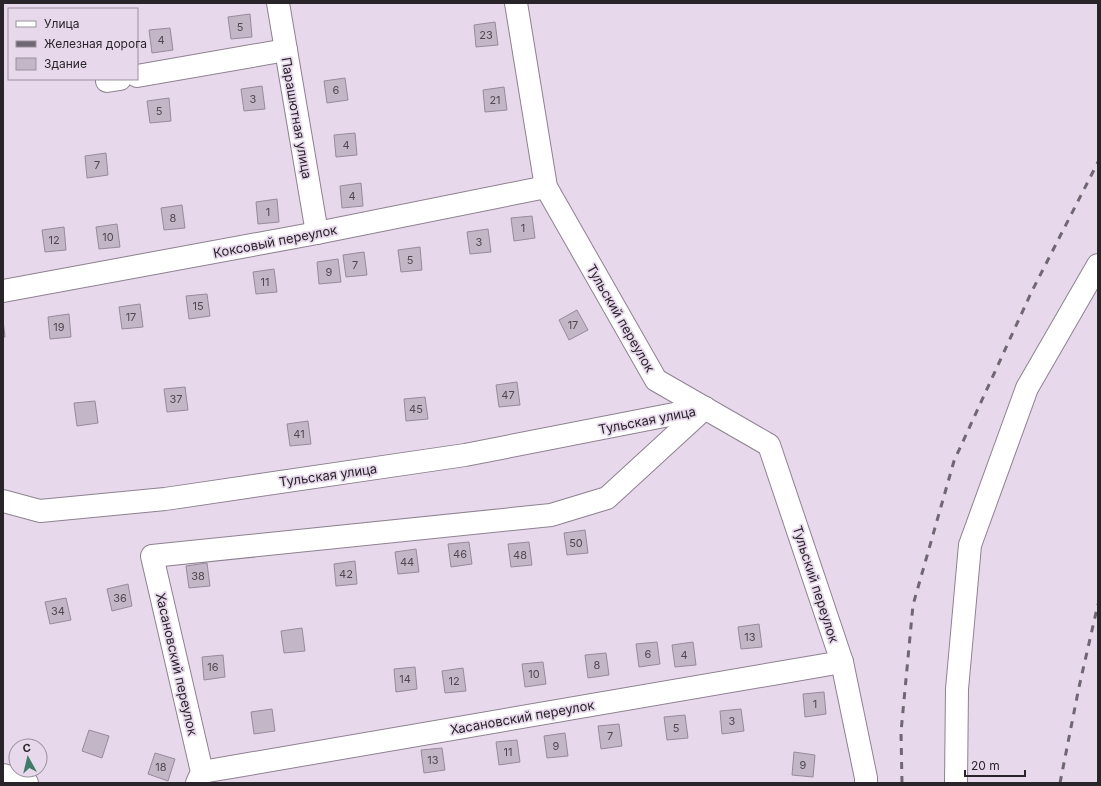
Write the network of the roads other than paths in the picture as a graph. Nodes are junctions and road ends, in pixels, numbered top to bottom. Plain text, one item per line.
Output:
1 (278, 3) edge
2 (516, 3) edge
3 (286, 50) junction
4 (138, 76) edge
5 (546, 187) junction
6 (317, 233) junction
7 (1098, 265) edge
8 (3, 291) edge
9 (705, 408) junction
10 (3, 501) edge
11 (152, 556) joint
12 (842, 662) junction
13 (3, 775) edge
14 (200, 777) edge
15 (864, 781) edge
16 (28, 783) edge
17 (956, 783) edge

1 - 3 street, Парашютная улица
2 - 5 street, Тульский переулок
3 - 4 street
3 - 6 street, Парашютная улица
5 - 6 street, Коксовый переулок
5 - 9 street, Тульский переулок
6 - 8 street, Коксовый переулок
7 - 17 street
9 - 10 street, Тульская улица
9 - 11 street, Тульская улица
9 - 12 street, Тульский переулок
11 - 14 street, Хасановский переулок
12 - 14 street, Хасановский переулок
12 - 15 street, Тульский переулок
13 - 16 street

